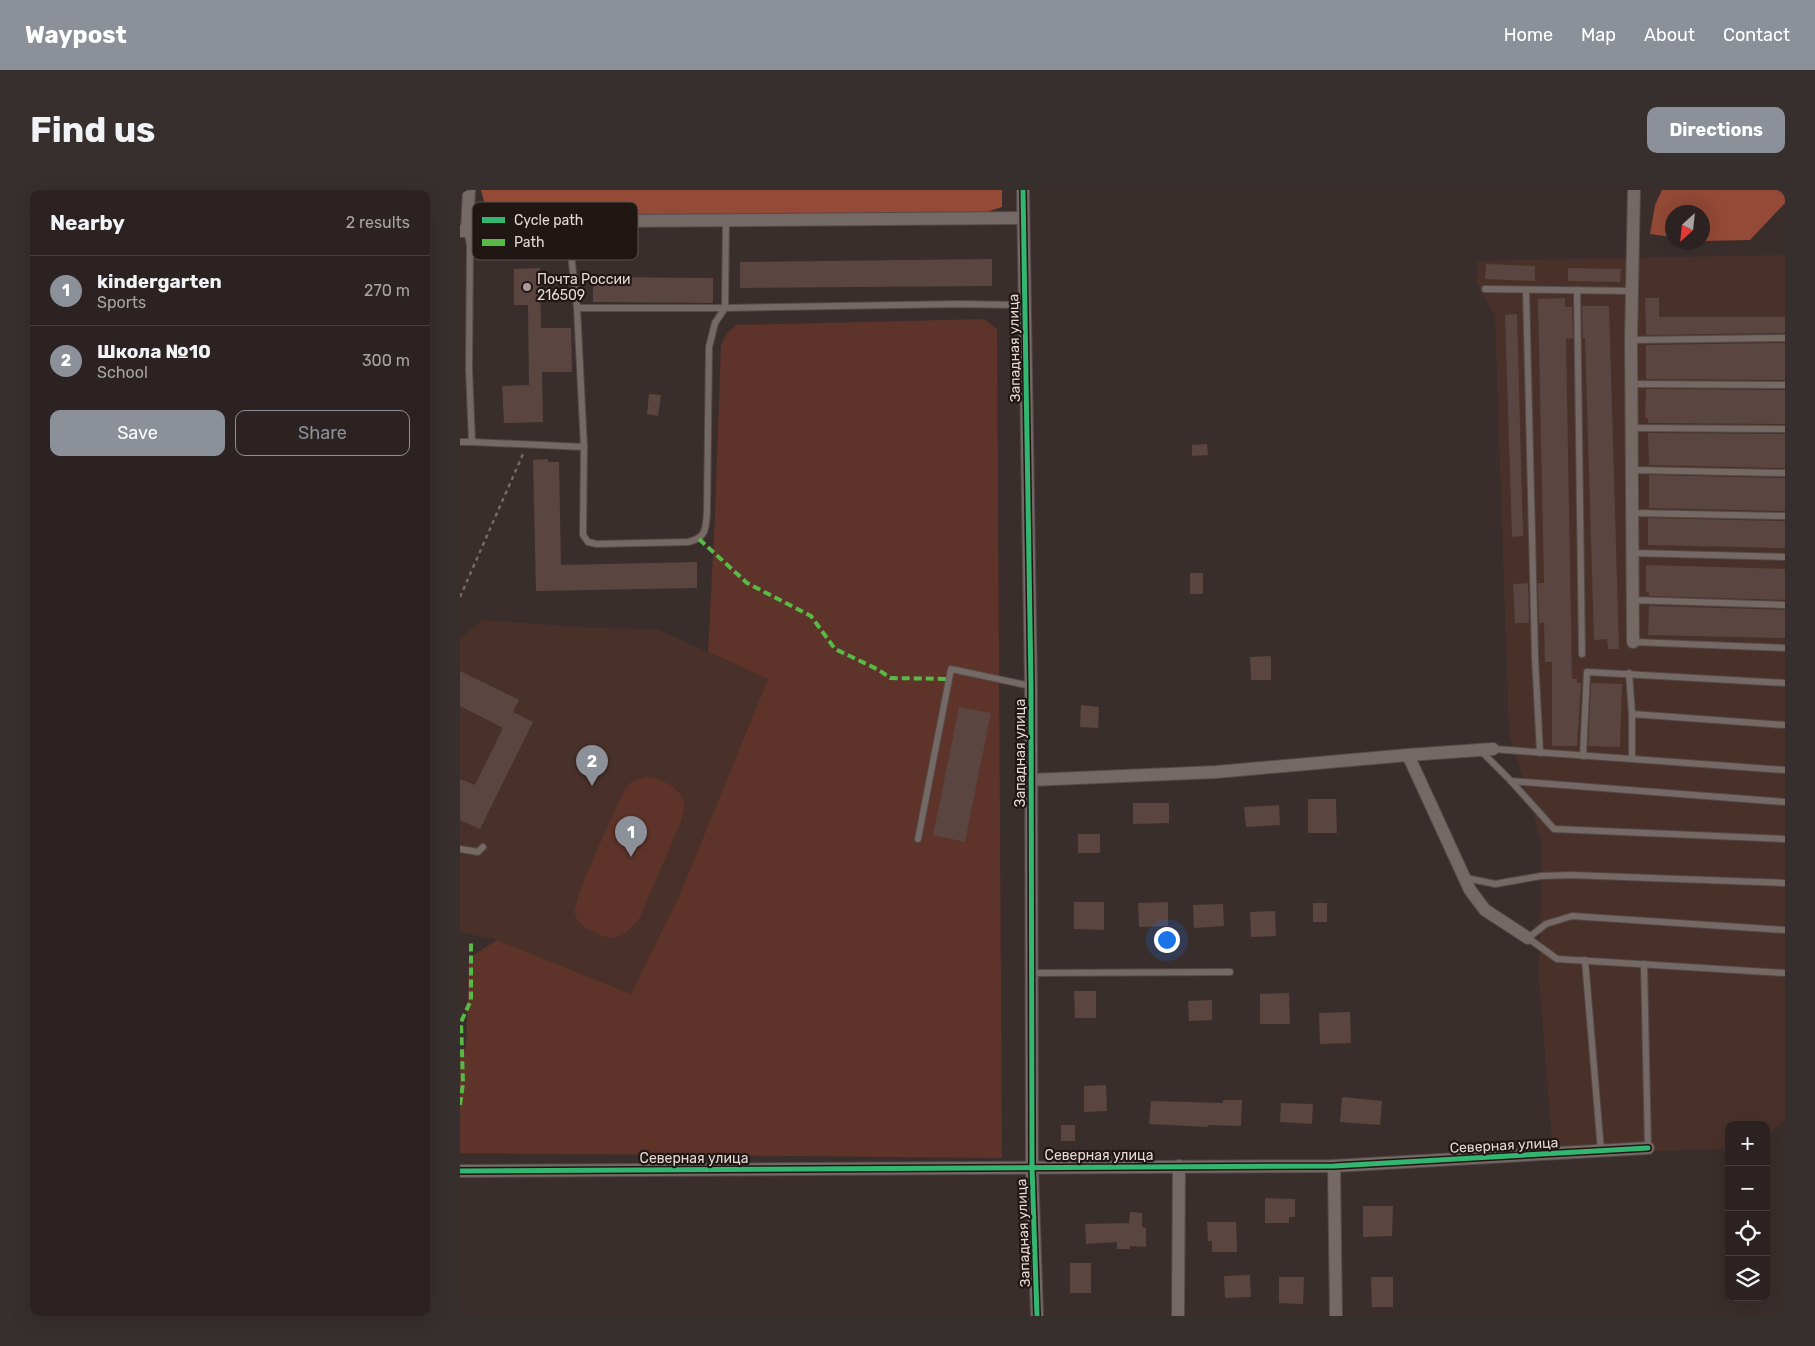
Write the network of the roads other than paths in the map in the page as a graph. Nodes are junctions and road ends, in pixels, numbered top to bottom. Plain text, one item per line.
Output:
1 (469, 190) edge
2 (1023, 190) edge
3 (1634, 190) edge
4 (1022, 218) junction
5 (726, 220) junction
6 (638, 221) edge
7 (464, 230) edge
8 (572, 260) edge
9 (1486, 289) dead end
10 (1526, 290) junction
11 (1577, 290) junction
12 (1633, 292) junction
13 (1025, 305) junction
14 (577, 308) junction
15 (725, 308) junction
16 (1785, 338) edge
17 (1631, 340) junction
18 (1631, 384) junction
19 (1785, 386) edge
20 (1632, 428) junction
21 (1785, 429) edge
22 (460, 442) edge
23 (472, 442) junction
24 (584, 447) junction
25 (1632, 470) junction
26 (1785, 472) edge
27 (1632, 513) junction
28 (1785, 516) edge
29 (1632, 553) junction
30 (1785, 557) edge
31 (1632, 600) junction
32 (1785, 605) edge
33 (1633, 642) joint
34 (1785, 648) edge
35 (1582, 654) dead end
36 (1630, 673) junction
37 (1785, 683) edge
38 (1031, 686) junction
39 (1632, 714) junction
40 (1785, 725) edge
41 (1487, 750) junction
42 (1540, 752) junction
43 (1408, 755) junction
44 (1583, 756) junction
45 (1632, 759) junction
46 (1785, 770) edge
47 (1031, 780) junction
48 (1511, 781) junction
49 (1785, 802) edge
50 (1785, 839) edge
51 (918, 840) dead end
52 (483, 847) dead end
53 (460, 849) edge
54 (1466, 878) junction
55 (1785, 883) edge
56 (1785, 930) edge
57 (1528, 938) junction
58 (1585, 960) junction
59 (1644, 964) junction
60 (1230, 972) dead end
61 (1031, 973) junction
62 (1785, 973) edge
63 (1648, 1148) joint
64 (1601, 1151) junction
65 (1179, 1166) junction
66 (1334, 1166) junction
67 (1032, 1167) junction
68 (460, 1171) edge
69 (1036, 1316) edge
70 (1178, 1316) edge
71 (1336, 1316) edge

1 - 7 street
2 - 4 street, Западная улица
3 - 12 street
4 - 5 street
4 - 13 street, Западная улица
5 - 6 street
5 - 15 lane
7 - 23 lane
8 - 14 lane
9 - 10 lane
10 - 11 lane
10 - 42 lane
11 - 12 lane
11 - 35 lane
12 - 17 street
13 - 15 lane
13 - 38 street, Западная улица
14 - 15 lane
14 - 24 lane
15 - 24 lane
16 - 17 lane
17 - 18 street
18 - 19 lane
18 - 20 street
20 - 21 lane
20 - 25 street
22 - 23 lane
23 - 24 lane
25 - 26 lane
25 - 27 street
27 - 28 lane
27 - 29 street
29 - 30 lane
29 - 31 street
31 - 32 lane
31 - 33 street
33 - 34 lane
36 - 37 lane
36 - 39 lane
36 - 44 lane
38 - 47 street, Западная улица
38 - 51 lane
39 - 40 lane
39 - 45 lane
41 - 42 lane
41 - 43 street
41 - 48 lane
42 - 44 lane
43 - 47 street
43 - 54 street
44 - 45 lane
45 - 46 lane
47 - 61 street, Западная улица
48 - 49 lane
48 - 50 lane
52 - 53 lane
54 - 55 lane
54 - 57 street
56 - 57 lane
57 - 58 lane
58 - 59 lane
58 - 64 lane
59 - 62 lane
59 - 63 lane
60 - 61 lane
61 - 67 street, Западная улица
63 - 64 street, Северная улица
64 - 66 street, Северная улица
65 - 66 street, Северная улица
65 - 67 street, Северная улица
65 - 70 street
66 - 71 street
67 - 68 street, Северная улица
67 - 69 street, Западная улица

